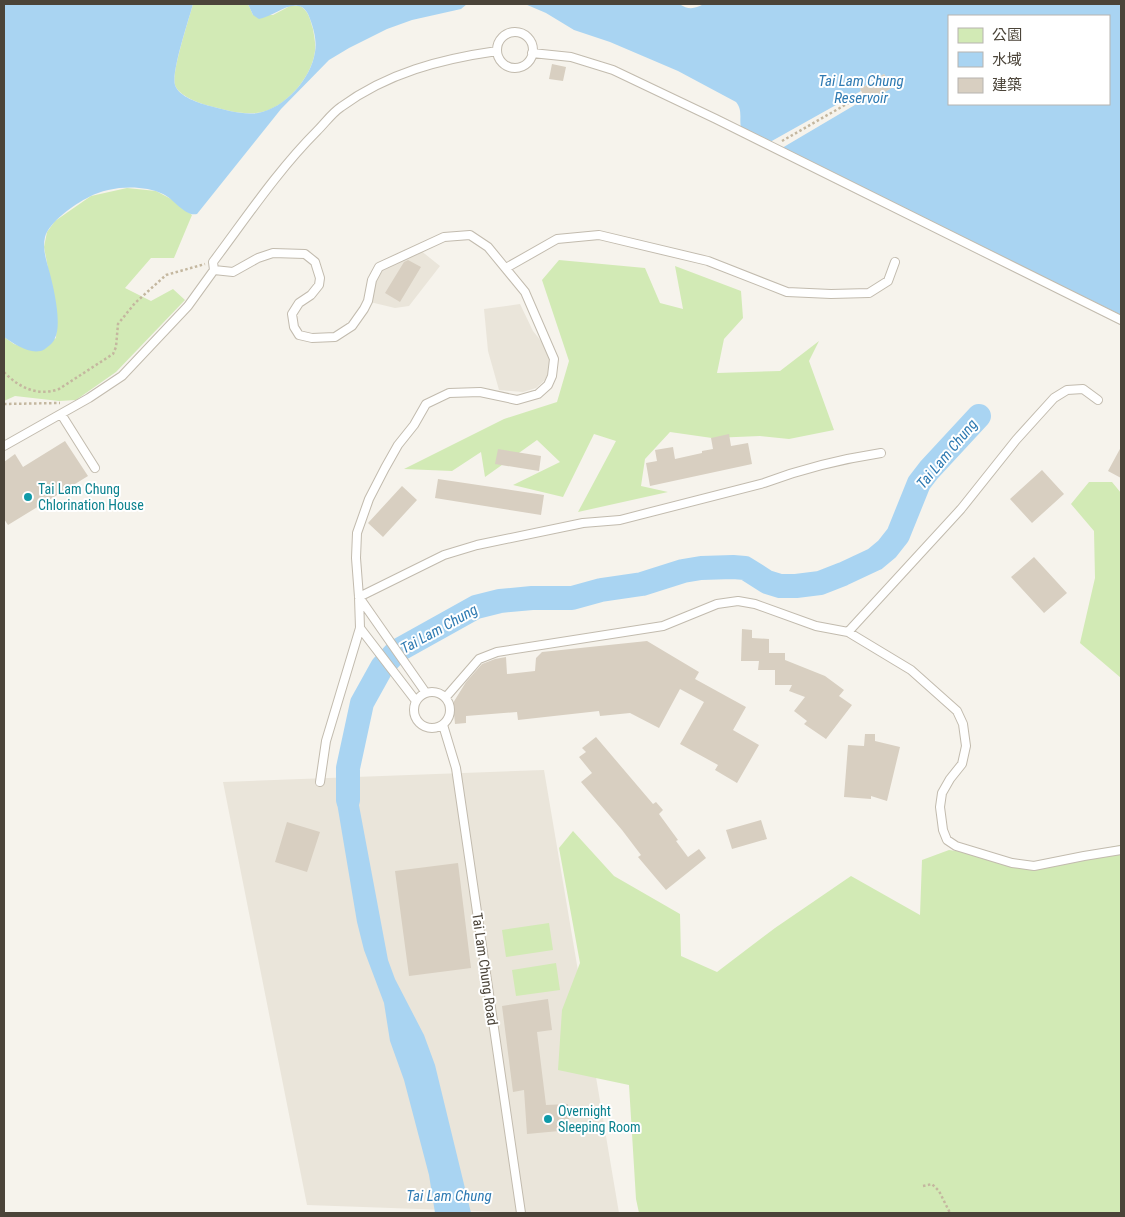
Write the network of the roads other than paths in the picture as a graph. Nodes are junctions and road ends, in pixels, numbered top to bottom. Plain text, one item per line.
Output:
1 (497, 51) junction
2 (532, 52) junction
3 (895, 262) dead end
4 (214, 266) junction
5 (506, 268) junction
6 (1121, 320) edge
7 (1098, 400) dead end
8 (61, 414) junction
9 (4, 446) edge
10 (881, 453) dead end
11 (95, 468) dead end
12 (360, 597) junction
13 (360, 628) junction
14 (848, 632) junction
15 (426, 693) junction
16 (446, 697) junction
17 (416, 701) junction
18 (443, 725) junction
19 (320, 782) dead end
20 (1121, 850) edge
21 (521, 1213) edge

1 - 2 lane
1 - 2 lane
1 - 4 lane
2 - 6 lane
3 - 5 lane
4 - 5 lane
4 - 8 lane
5 - 12 lane
7 - 14 lane
8 - 9 lane
8 - 11 lane
10 - 12 lane
12 - 13 lane
12 - 15 lane
13 - 17 lane
13 - 19 lane
14 - 16 lane
14 - 20 lane
15 - 16 lane
15 - 17 lane
16 - 18 lane
17 - 18 lane
18 - 21 lane, Tai Lam Chung Road

